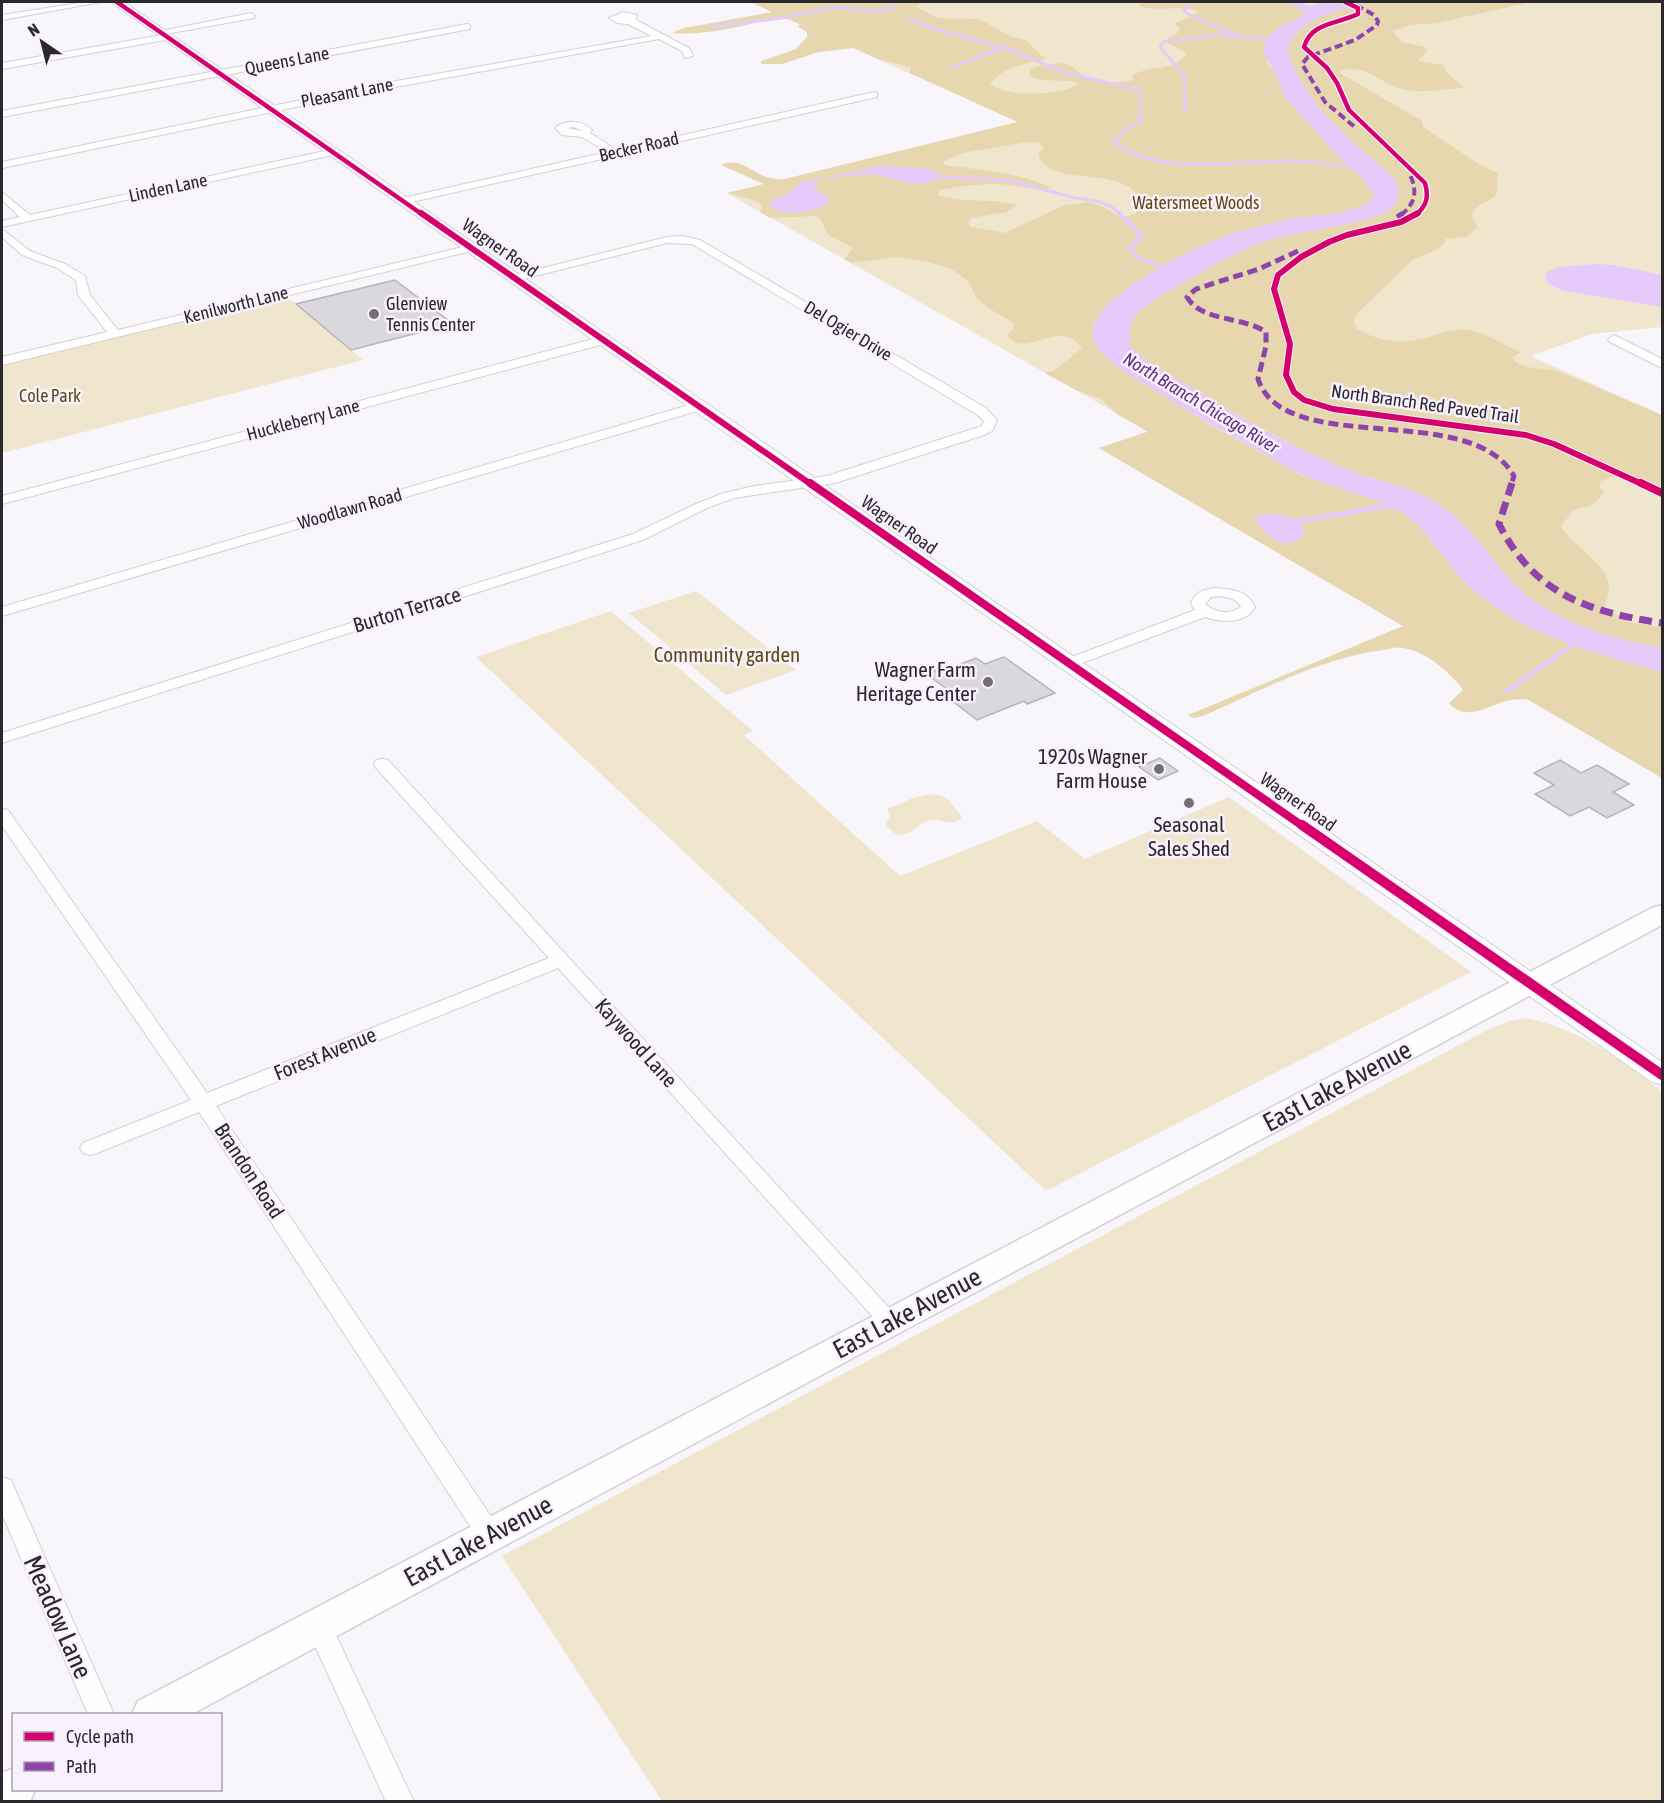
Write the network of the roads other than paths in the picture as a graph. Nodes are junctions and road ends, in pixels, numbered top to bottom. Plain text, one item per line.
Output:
1 (97, 2) edge
2 (117, 2) edge
3 (122, 2) edge
4 (251, 16) dead end
5 (2, 18) edge
6 (630, 21) dead end
7 (467, 27) dead end
8 (164, 34) junction
9 (658, 37) junction
10 (688, 56) dead end
11 (2, 66) edge
12 (220, 73) junction
13 (874, 95) dead end
14 (273, 110) junction
15 (2, 114) edge
16 (584, 134) dead end
17 (334, 152) junction
18 (615, 153) junction
19 (2, 165) edge
20 (2, 195) edge
21 (403, 201) junction
22 (27, 218) junction
23 (2, 224) edge
24 (2, 232) edge
25 (471, 248) junction
26 (514, 278) junction
27 (115, 334) junction
28 (1614, 339) dead end
29 (604, 340) junction
30 (2, 362) edge
31 (1662, 364) edge
32 (699, 406) junction
33 (811, 484) junction
34 (2, 500) edge
35 (2, 612) edge
36 (1205, 612) dead end
37 (1069, 663) junction
38 (2, 738) edge
39 (382, 764) dead end
40 (2, 813) edge
41 (1662, 914) edge
42 (561, 960) junction
43 (1531, 984) junction
44 (1662, 1075) edge
45 (204, 1102) junction
46 (90, 1148) dead end
47 (890, 1321) junction
48 (2, 1487) edge
49 (489, 1534) junction
50 (319, 1626) junction
51 (101, 1713) edge
52 (155, 1713) edge
53 (400, 1802) edge

1 - 5 street
2 - 3 street
2 - 8 street, Wagner Road
4 - 8 street
6 - 9 street
7 - 12 street, Queens Lane
8 - 11 street
8 - 12 street, Wagner Road
9 - 10 street
9 - 14 street, Pleasant Lane
12 - 14 street, Wagner Road
12 - 15 street, Queens Lane
13 - 18 street, Becker Road
14 - 17 street, Wagner Road
14 - 19 street, Pleasant Lane
16 - 18 street
17 - 21 street, Wagner Road
17 - 22 street, Linden Lane
18 - 21 street, Becker Road
20 - 22 street
21 - 25 street, Wagner Road
22 - 23 street, Linden Lane
24 - 27 street
25 - 26 street, Wagner Road
25 - 27 street, Kenilworth Lane
26 - 29 street, Wagner Road
26 - 33 street, Del Ogier Drive
27 - 30 street, Kenilworth Lane
28 - 31 street
29 - 32 street, Wagner Road
29 - 34 street, Huckleberry Lane
32 - 33 street, Wagner Road
32 - 35 street, Woodlawn Road
33 - 37 street, Wagner Road
33 - 38 street, Burton Terrace
36 - 37 street
37 - 43 street, Wagner Road
39 - 42 street, Kaywood Lane
40 - 45 street, Brandon Road
41 - 43 main road, East Lake Avenue
42 - 45 street, Forest Avenue
42 - 47 street, Kaywood Lane
43 - 44 street, Wagner Road
43 - 47 main road, East Lake Avenue
45 - 46 street, Forest Avenue
45 - 49 street, Brandon Road
47 - 49 main road, East Lake Avenue
48 - 51 street, Meadow Lane
49 - 50 main road, East Lake Avenue
50 - 52 main road, East Lake Avenue
50 - 53 street

